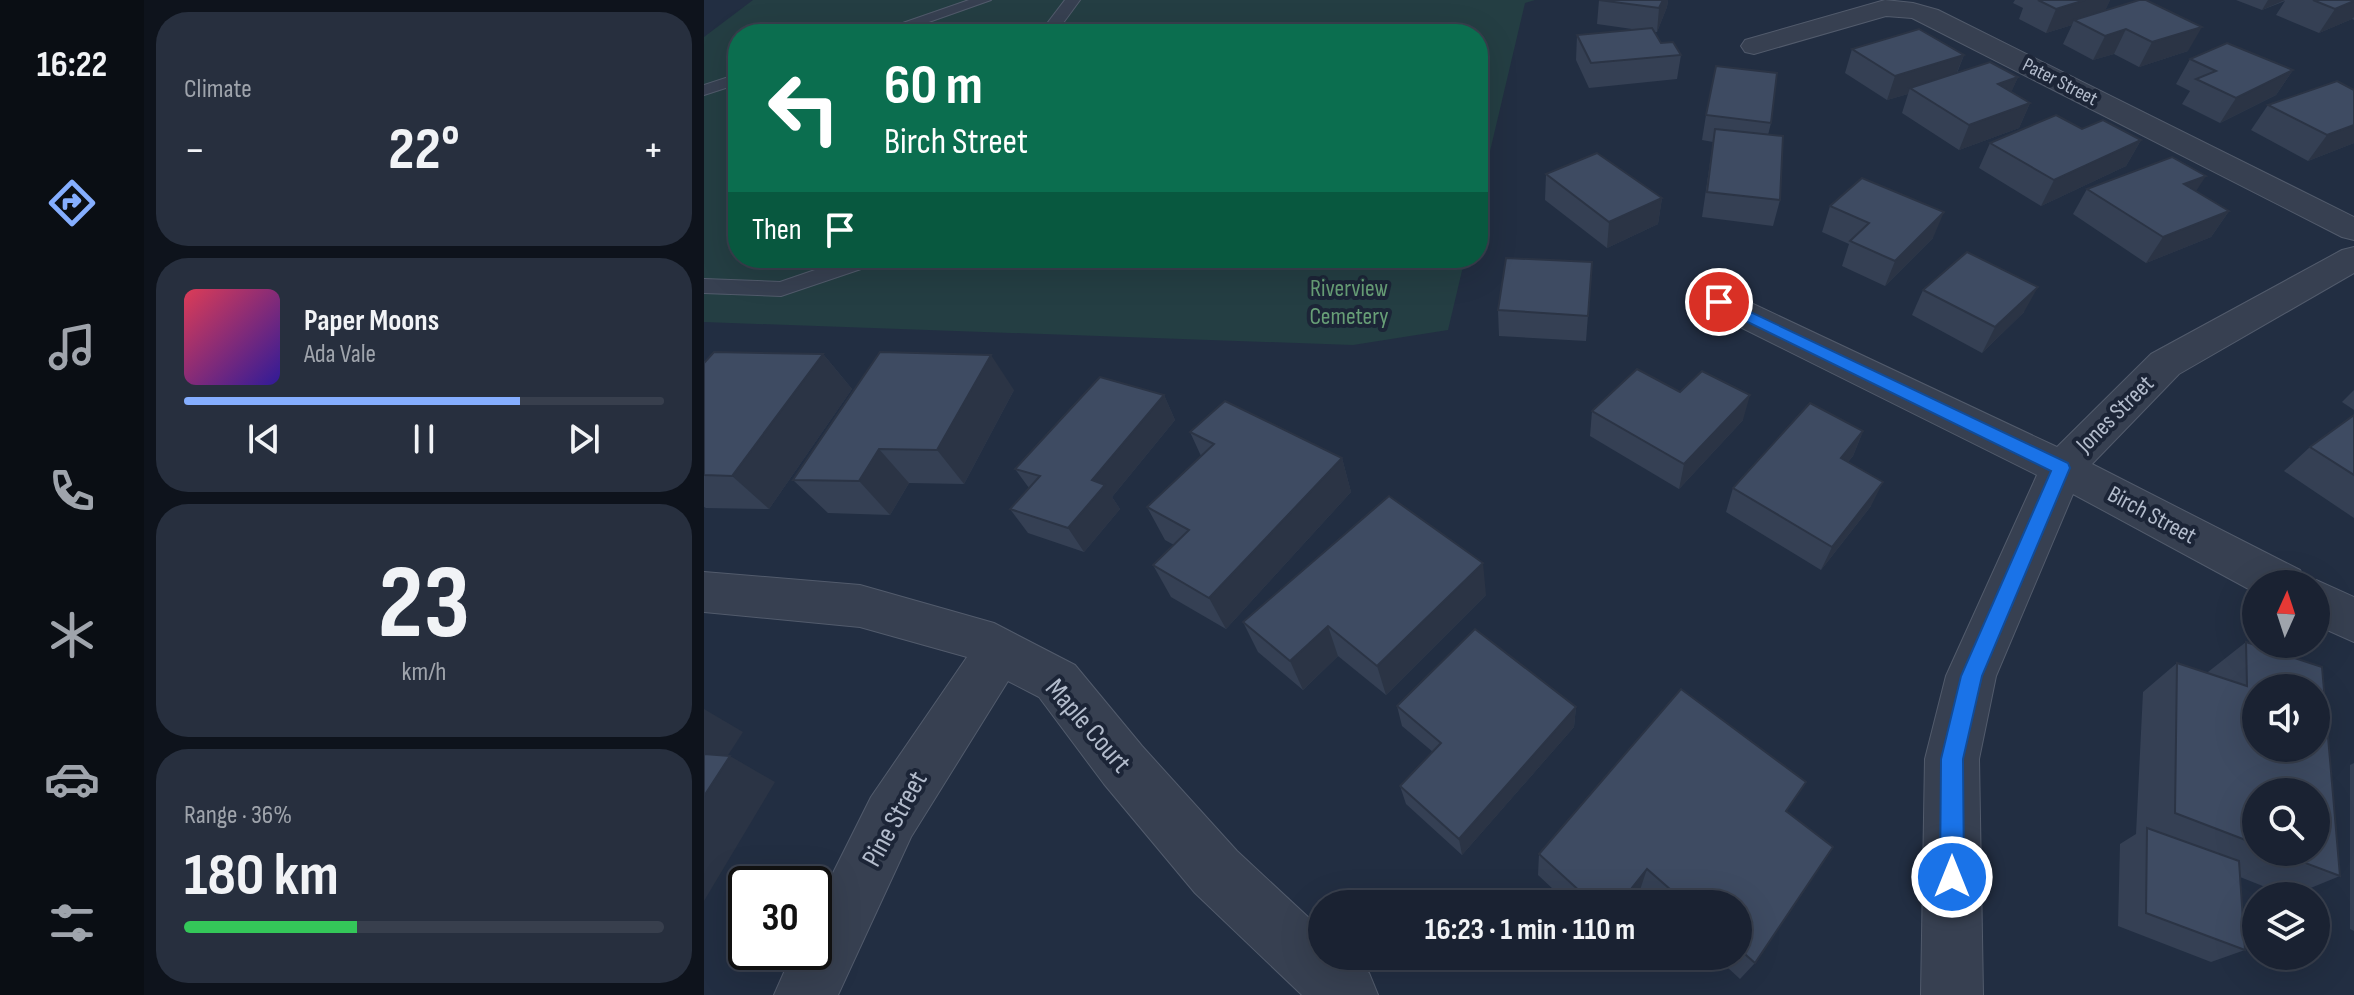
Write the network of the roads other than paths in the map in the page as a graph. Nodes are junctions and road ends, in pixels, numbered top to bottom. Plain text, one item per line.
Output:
1 (984, 0) edge
2 (1073, 0) edge
3 (910, 24) edge
4 (1055, 24) edge
5 (1754, 46) dead end
6 (728, 82) edge
7 (704, 90) edge
8 (2354, 230) edge
9 (2354, 258) edge
10 (842, 268) edge
11 (704, 286) edge
12 (1719, 302) dead end
13 (2062, 468) junction
14 (2256, 570) edge
15 (704, 592) edge
16 (2330, 608) edge
17 (2354, 621) edge
18 (1000, 650) junction
19 (805, 995) edge
20 (1347, 995) edge
21 (1952, 995) edge

1 - 3 lane
2 - 4 lane
5 - 8 street, Pater Street
6 - 7 lane
9 - 13 street, Jones Street
10 - 11 lane
12 - 13 street, Birch Street
13 - 14 street, Birch Street
13 - 21 street, Jones Street
15 - 18 street, Maple Court
16 - 17 street
18 - 19 street, Pine Street
18 - 20 street, Maple Court

